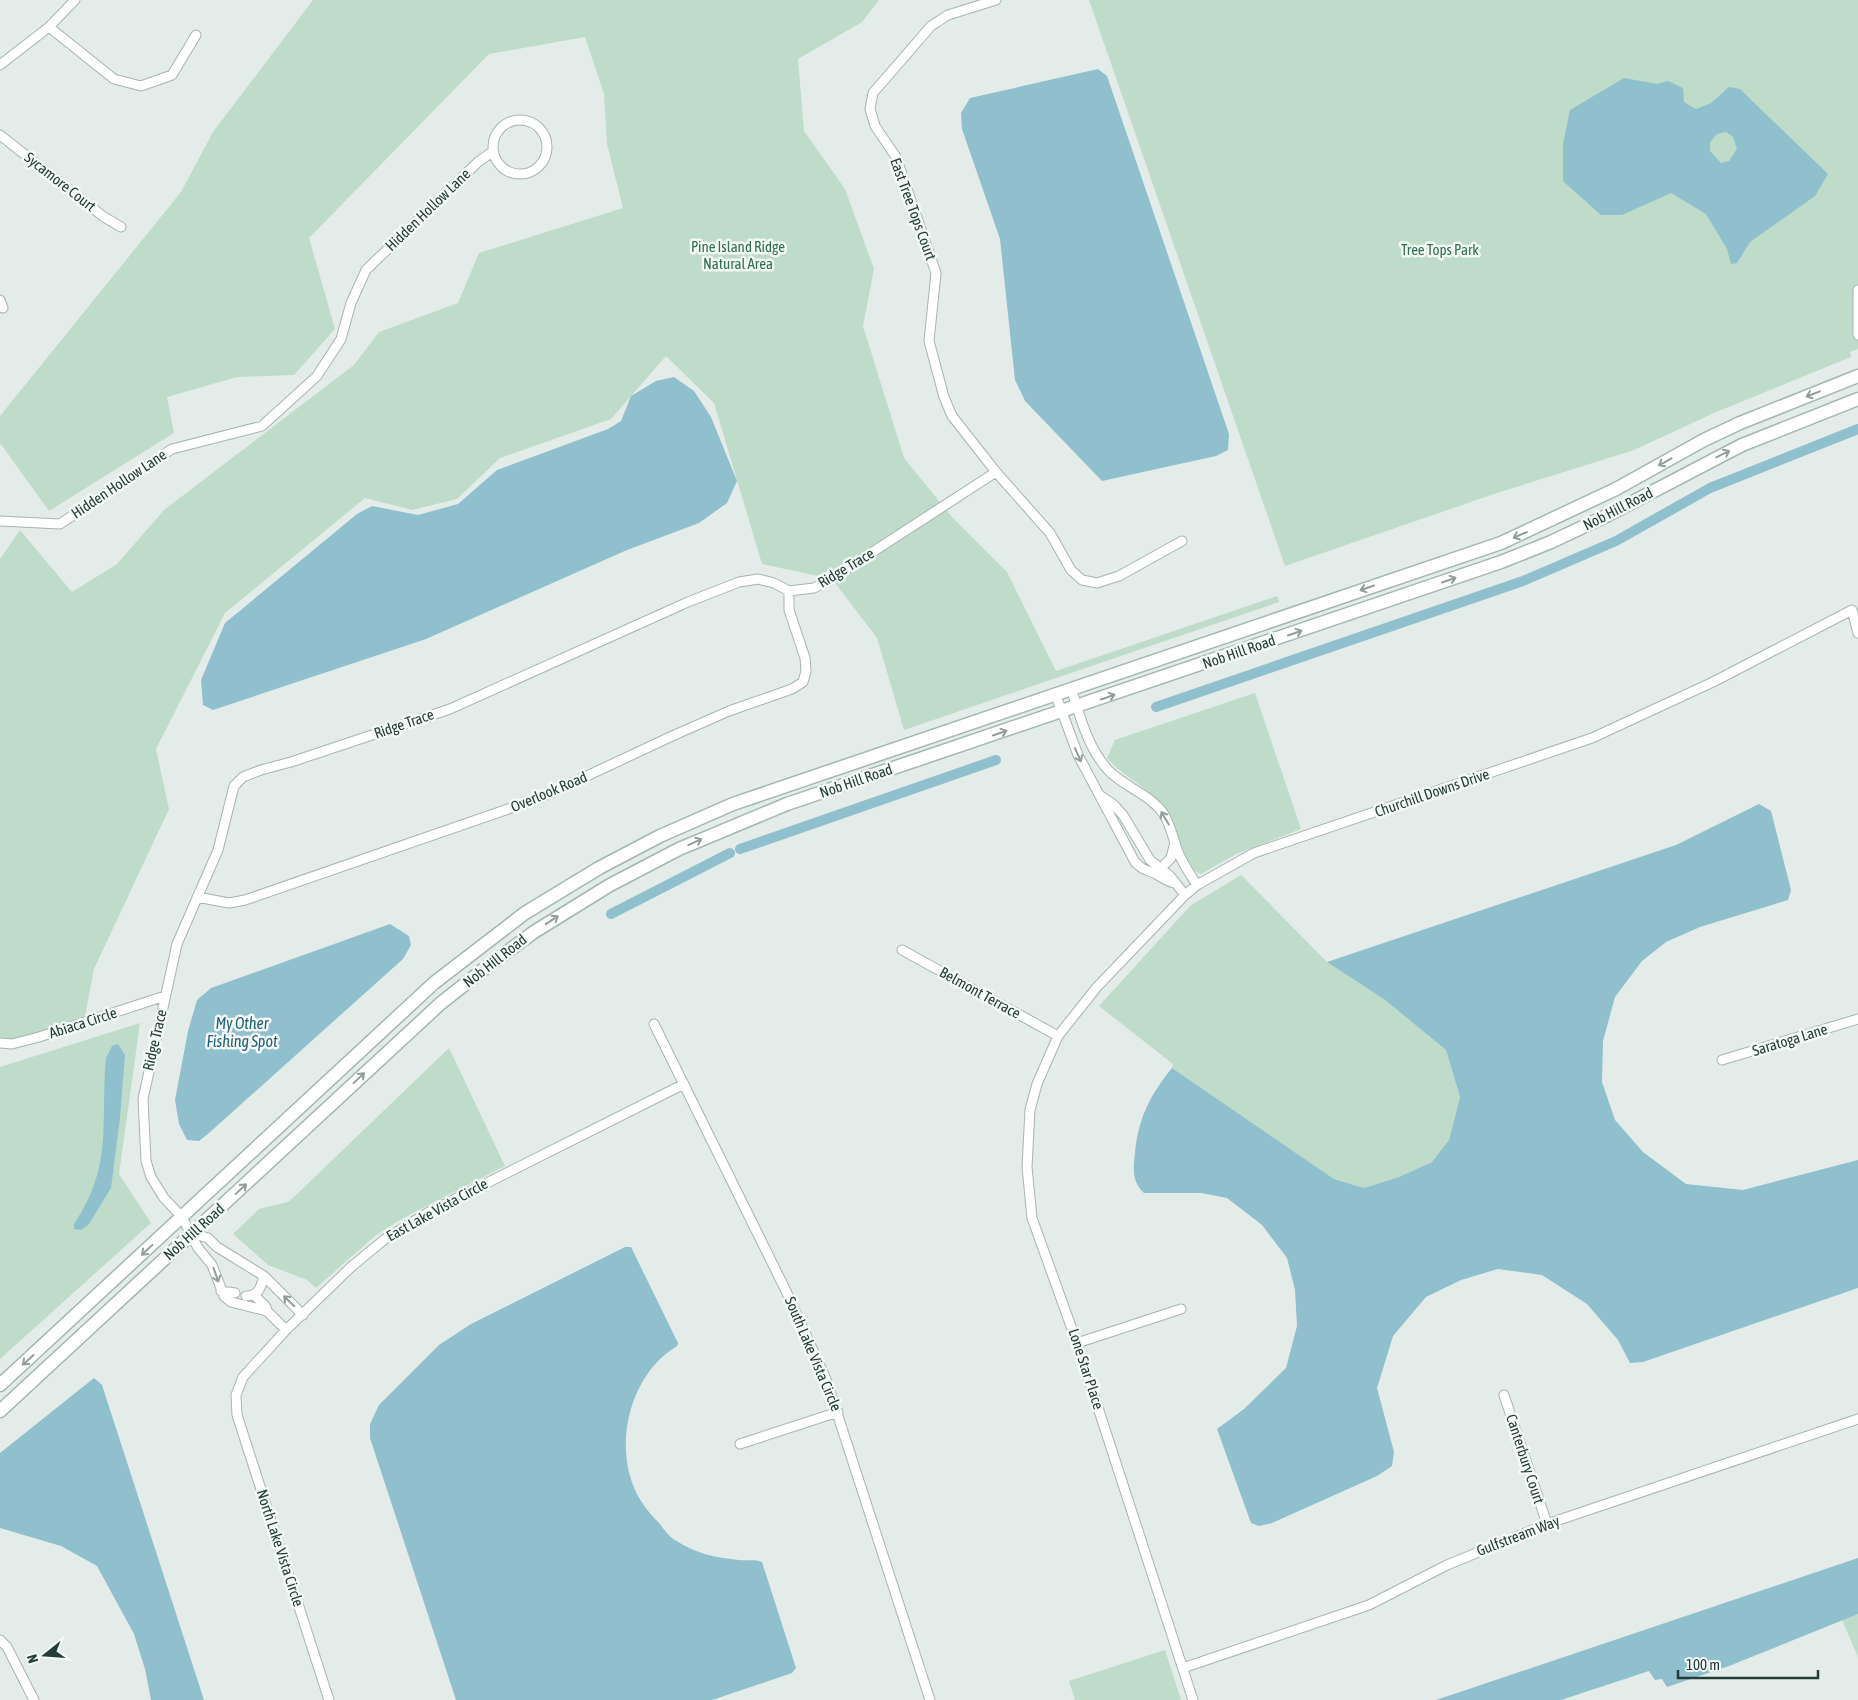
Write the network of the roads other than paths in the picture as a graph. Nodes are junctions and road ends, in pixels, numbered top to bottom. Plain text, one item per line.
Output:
1 (75, 0) edge
2 (996, 0) edge
3 (49, 28) junction
4 (196, 35) dead end
5 (0, 65) edge
6 (0, 135) edge
7 (492, 152) junction
8 (121, 227) dead end
9 (1858, 290) edge
10 (1858, 335) edge
11 (1858, 376) edge
12 (1858, 399) edge
13 (996, 472) junction
14 (0, 521) edge
15 (1182, 541) dead end
16 (789, 592) junction
17 (1858, 633) edge
18 (1070, 688) junction
19 (1055, 693) junction
20 (1077, 707) junction
21 (1062, 712) junction
22 (1101, 796) junction
23 (1175, 842) junction
24 (1159, 871) junction
25 (1197, 885) junction
26 (1185, 895) junction
27 (197, 897) junction
28 (902, 950) dead end
29 (165, 996) junction
30 (1858, 1019) edge
31 (654, 1024) dead end
32 (1058, 1036) junction
33 (0, 1043) edge
34 (1722, 1060) dead end
35 (684, 1084) junction
36 (182, 1217) junction
37 (191, 1233) junction
38 (264, 1276) junction
39 (221, 1291) junction
40 (235, 1293) dead end
41 (1181, 1309) dead end
42 (266, 1311) junction
43 (303, 1315) junction
44 (286, 1330) junction
45 (1077, 1343) junction
46 (0, 1385) edge
47 (236, 1395) joint
48 (1504, 1395) dead end
49 (0, 1411) edge
50 (838, 1412) junction
51 (1858, 1419) edge
52 (740, 1444) dead end
53 (1547, 1524) junction
54 (0, 1640) edge
55 (1183, 1668) junction
56 (34, 1700) edge
57 (329, 1700) edge
58 (930, 1700) edge
59 (1193, 1700) edge

1 - 3 street
2 - 13 street, East Tree Tops Court
3 - 4 street
3 - 5 street
6 - 8 street, Sycamore Court
7 - 7 street
7 - 14 street, Hidden Hollow Lane
9 - 10 street
11 -> 18 main road, Nob Hill Road
20 -> 12 main road, Nob Hill Road
13 - 15 street, East Tree Tops Court
13 - 16 street, Ridge Trace
16 - 27 street, Ridge Trace
16 - 27 street, Overlook Road
17 - 25 street, Churchill Downs Drive
18 - 19 main road, Nob Hill Road
18 - 20 street
19 - 21 street
19 - 36 main road, Nob Hill Road
20 - 21 main road, Nob Hill Road
23 -> 20 street
21 -> 22 street
37 -> 21 main road, Nob Hill Road
22 - 24 street
22 - 24 street
23 - 24 street
23 - 25 street
24 - 26 street
25 - 26 street, Churchill Downs Drive
26 - 32 street, Churchill Downs Drive
27 - 29 street, Ridge Trace
28 - 32 street, Belmont Terrace
29 - 33 street, Abiaca Circle
29 - 36 street, Ridge Trace
30 - 34 street, Saratoga Lane
31 - 35 street, South Lake Vista Circle
32 - 45 street, Lone Star Place
35 - 43 street, East Lake Vista Circle
35 - 50 street, South Lake Vista Circle
36 - 37 street, Ridge Trace
36 -> 46 main road, Nob Hill Road
37 - 38 street
37 -> 39 street, Ridge Trace
37 - 49 main road, Nob Hill Road
38 - 42 street
43 -> 38 street
39 - 40 street
39 - 42 street
41 - 45 street
42 - 44 street
43 - 44 street, East Lake Vista Circle
44 - 47 street, East Lake Vista Circle
45 - 55 street, Lone Star Place
47 - 57 street, North Lake Vista Circle
48 - 53 street, Canterbury Court
50 - 52 street
50 - 58 street, South Lake Vista Circle
51 - 53 street, Gulfstream Way
53 - 55 street, Gulfstream Way
54 - 56 street
55 - 59 street, Lone Star Place

